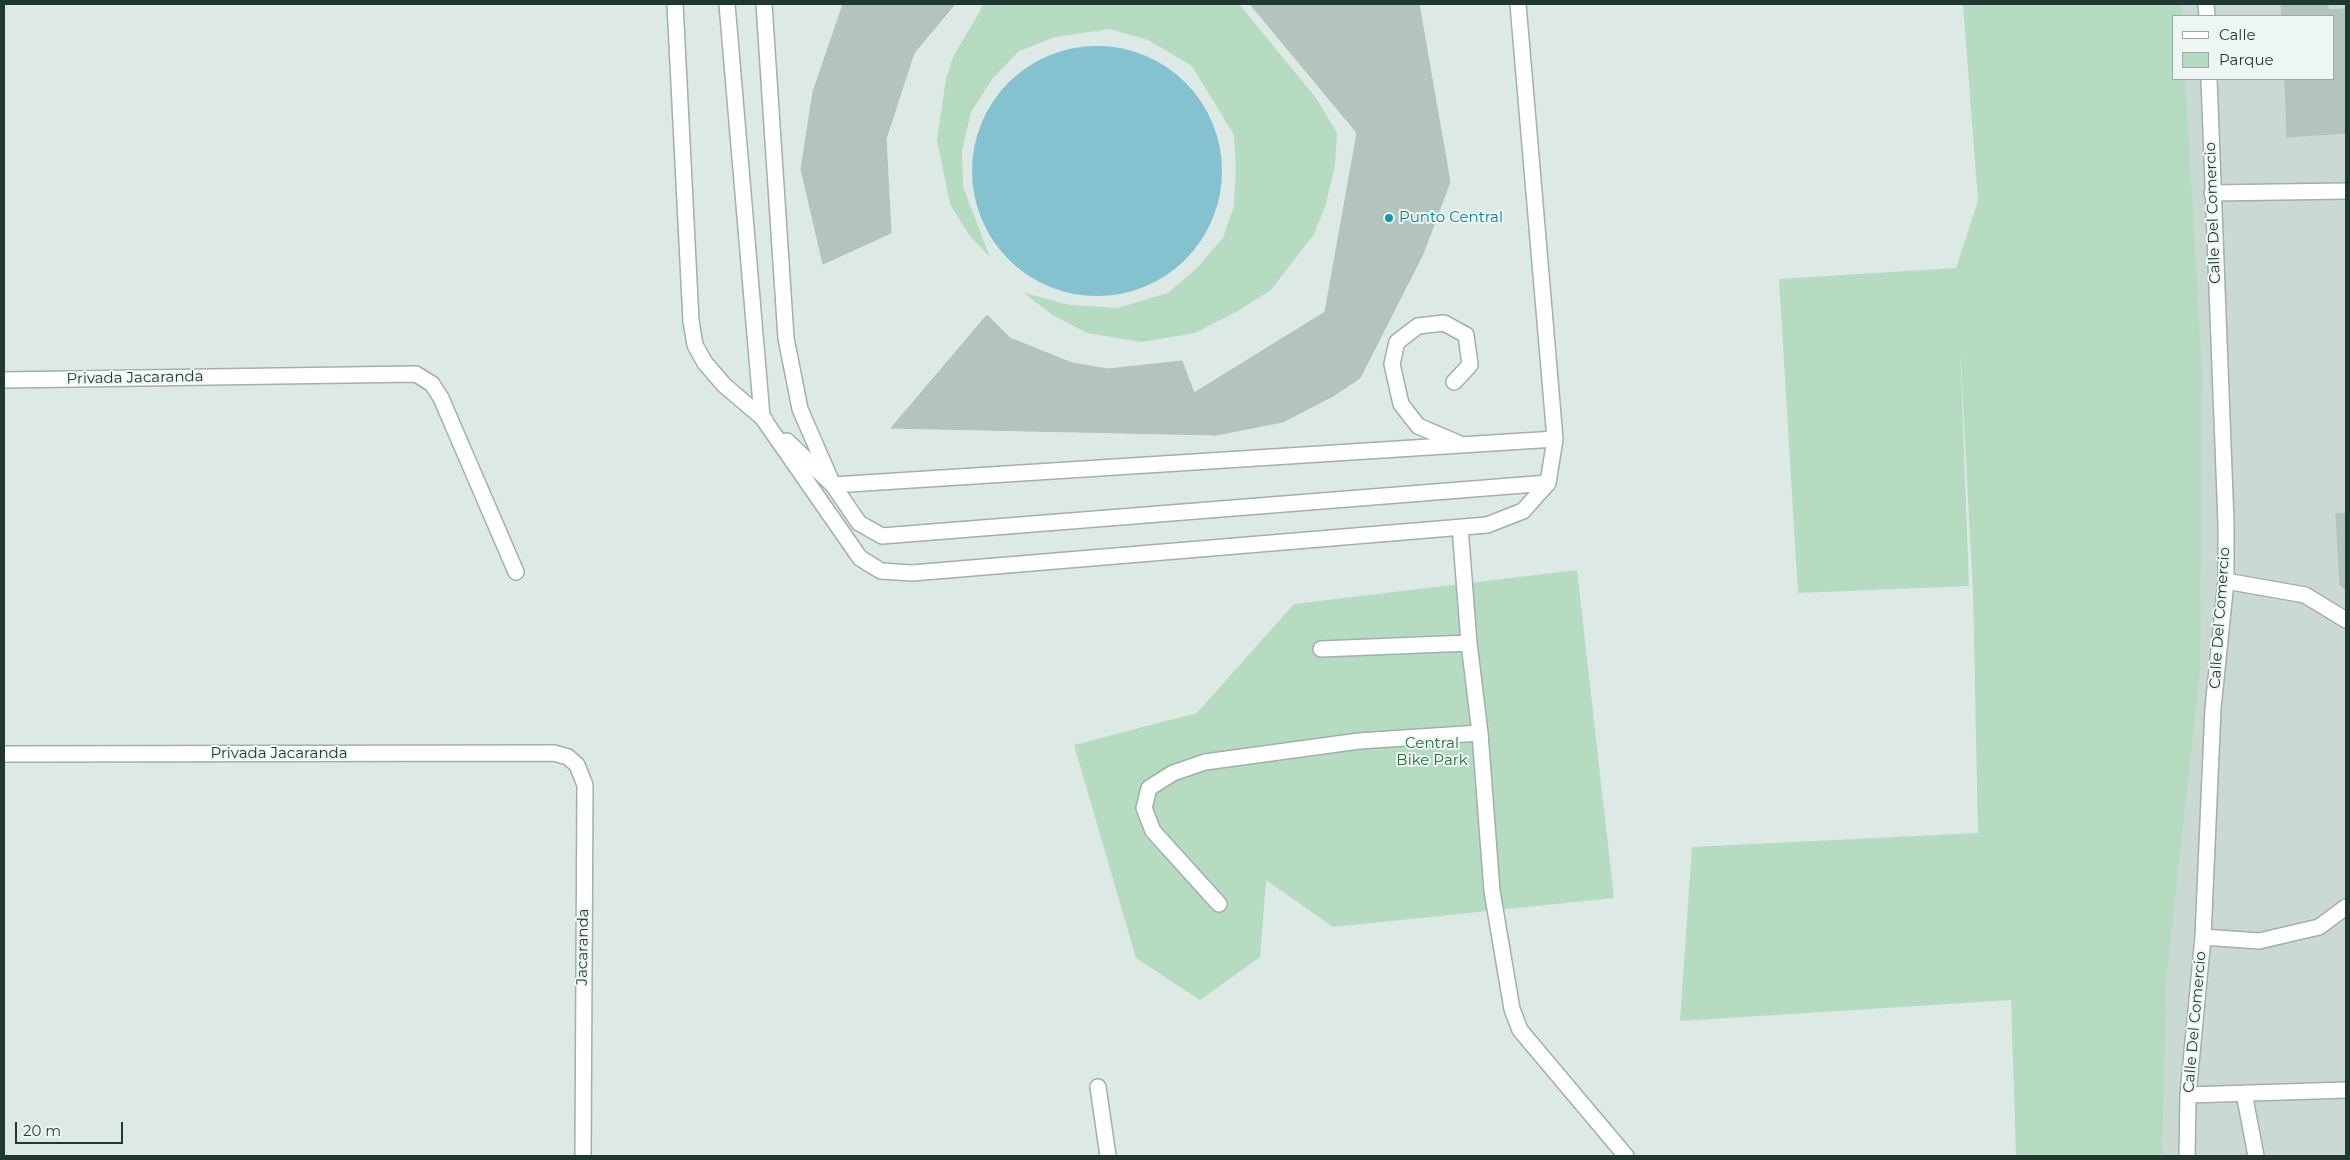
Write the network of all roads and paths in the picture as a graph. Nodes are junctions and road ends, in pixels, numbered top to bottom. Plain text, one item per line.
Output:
1 (675, 4) edge
2 (727, 4) edge
3 (764, 4) edge
4 (1518, 4) edge
5 (2209, 80) edge
6 (2346, 191) edge
7 (2212, 193) junction
8 (4, 380) edge
9 (1454, 382) dead end
10 (762, 417) junction
11 (1555, 439) junction
12 (1462, 445) junction
13 (1548, 483) junction
14 (832, 485) junction
15 (1460, 527) junction
16 (516, 572) dead end
17 (2226, 581) junction
18 (2346, 620) edge
19 (1469, 643) junction
20 (1321, 649) dead end
21 (1480, 733) junction
22 (554, 753) joint
23 (4, 754) edge
24 (1219, 904) dead end
25 (2346, 907) edge
26 (2202, 937) junction
27 (1098, 1087) dead end
28 (2346, 1090) edge
29 (2244, 1093) junction
30 (2188, 1095) junction
31 (583, 1156) edge
32 (1108, 1156) edge
33 (1626, 1156) edge
34 (2188, 1156) edge
35 (2256, 1156) edge

1 - 10 street
2 - 10 street
3 - 14 street
4 - 11 street
5 - 7 street, Calle Del Comercio
6 - 7 street
7 - 17 street, Calle Del Comercio
8 - 16 street, Privada Jacaranda
9 - 12 street
10 - 14 street
10 - 15 street
11 - 12 street
11 - 13 street
12 - 14 street
13 - 14 street
13 - 15 street
15 - 19 street
17 - 18 street
17 - 26 street, Calle Del Comercio
19 - 20 street
19 - 21 street
21 - 24 street
21 - 33 street
22 - 23 street, Privada Jacaranda
22 - 31 street, Jacaranda
25 - 26 street
26 - 30 street, Calle Del Comercio
27 - 32 street
28 - 29 street
29 - 30 street
29 - 35 street
30 - 34 street, Calle Del Comercio

